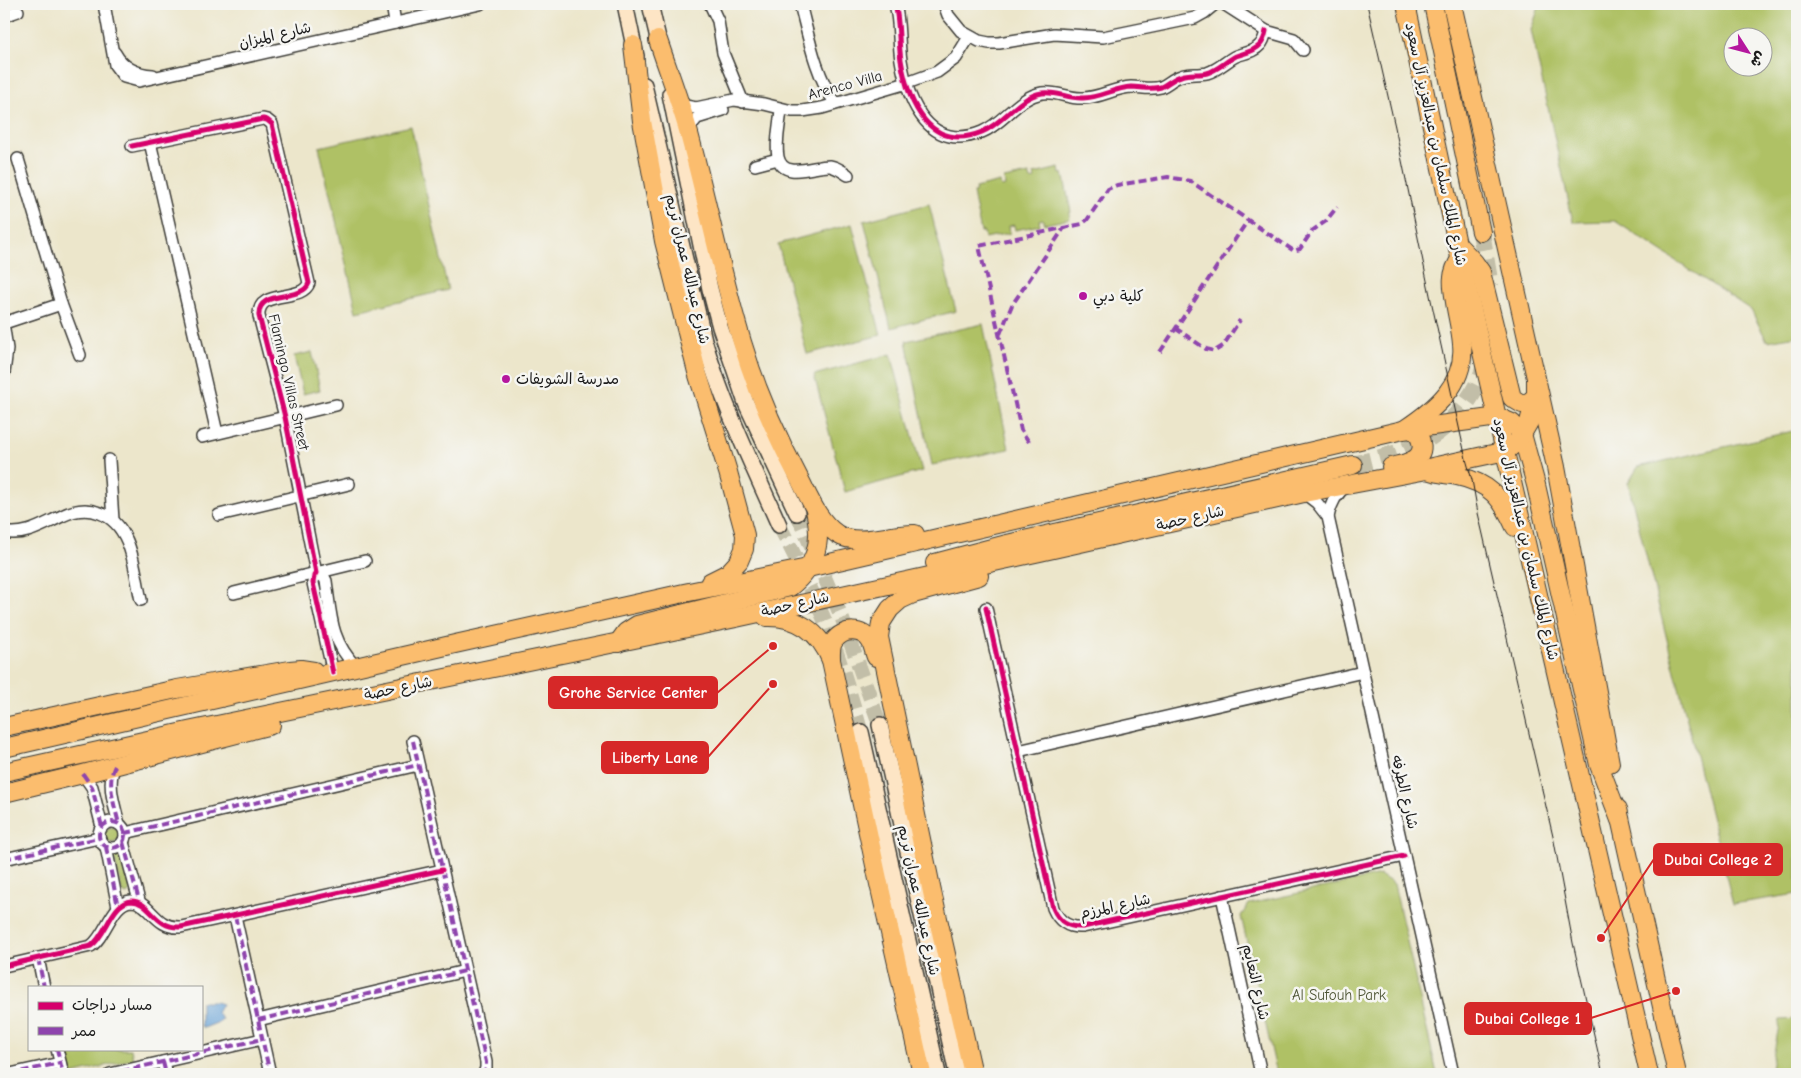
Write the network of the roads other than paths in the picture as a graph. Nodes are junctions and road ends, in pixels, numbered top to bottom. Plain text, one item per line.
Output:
1 (104, 4) edge
2 (392, 4) edge
3 (480, 4) edge
4 (625, 4) edge
5 (650, 4) edge
6 (710, 4) edge
7 (800, 4) edge
8 (895, 4) edge
9 (944, 4) edge
10 (1215, 4) edge
11 (1224, 4) edge
12 (1406, 4) edge
13 (1433, 4) edge
14 (1452, 4) edge
15 (18, 11) dead end
16 (4, 16) edge
17 (395, 23) junction
18 (1266, 31) junction
19 (969, 37) junction
20 (658, 40) junction
21 (633, 45) junction
22 (1303, 50) dead end
23 (907, 83) junction
24 (742, 102) junction
25 (835, 103) junction
26 (680, 105) junction
27 (782, 110) junction
28 (688, 129) junction
29 (150, 142) junction
30 (132, 146) dead end
31 (18, 159) dead end
32 (778, 159) junction
33 (755, 165) dead end
34 (848, 175) dead end
35 (1481, 232) tunnel mouth
36 (1459, 252) junction
37 (61, 304) junction
38 (4, 323) edge
39 (4, 329) edge
40 (80, 355) dead end
41 (4, 373) edge
42 (1536, 388) junction
43 (336, 405) dead end
44 (285, 417) junction
45 (1498, 417) junction
46 (1407, 430) junction
47 (217, 433) junction
48 (1522, 434) junction
49 (202, 437) dead end
50 (1506, 451) junction
51 (109, 460) dead end
52 (1353, 465) tunnel mouth
53 (1427, 470) junction
54 (1533, 472) junction
55 (1511, 477) junction
56 (1355, 483) junction
57 (349, 484) dead end
58 (1304, 493) junction
59 (301, 496) junction
60 (815, 510) junction
61 (797, 514) tunnel mouth
62 (219, 515) dead end
63 (1328, 517) junction
64 (113, 520) junction
65 (779, 525) tunnel mouth
66 (4, 532) edge
67 (932, 539) junction
68 (1040, 552) junction
69 (365, 561) dead end
70 (1532, 567) junction
71 (808, 568) junction
72 (316, 573) junction
73 (864, 589) junction
74 (234, 593) dead end
75 (684, 593) junction
76 (141, 600) dead end
77 (986, 608) dead end
78 (736, 618) junction
79 (329, 634) junction
80 (618, 643) junction
81 (831, 660) junction
82 (356, 667) junction
83 (1363, 672) junction
84 (328, 674) junction
85 (888, 684) junction
86 (331, 702) junction
87 (5, 725) edge
88 (880, 725) tunnel mouth
89 (861, 732) tunnel mouth
90 (413, 741) dead end
91 (4, 748) edge
92 (1018, 751) junction
93 (418, 765) junction
94 (115, 766) junction
95 (4, 772) edge
96 (83, 774) junction
97 (4, 793) edge
98 (1620, 820) junction
99 (122, 833) junction
100 (102, 837) junction
101 (1404, 856) junction
102 (4, 859) edge
103 (442, 870) junction
104 (1222, 896) junction
105 (140, 904) junction
106 (118, 907) junction
107 (235, 916) junction
108 (38, 958) junction
109 (4, 966) edge
110 (465, 971) junction
111 (44, 986) edge
112 (258, 1020) junction
113 (262, 1039) junction
114 (57, 1050) edge
115 (163, 1062) junction
116 (61, 1068) edge
117 (10, 1074) edge
118 (110, 1074) edge
119 (166, 1074) edge
120 (270, 1074) edge
121 (484, 1074) edge
122 (922, 1074) edge
123 (938, 1074) edge
124 (957, 1074) edge
125 (973, 1074) edge
126 (1261, 1074) edge
127 (1453, 1074) edge
128 (1648, 1074) edge
129 (1677, 1074) edge

1 - 17 street, شارع الميزان
2 - 17 street
3 - 17 street, شارع الميزان
4 - 21 main road, شارع عبدالله عمران تريم
5 - 20 main road, شارع عبدالله عمران تريم
6 - 24 street
7 - 25 street
8 - 23 street
9 - 19 street
10 - 19 street
11 - 18 street
12 - 36 main road, شارع الملك سلمان بن عبدالعزيز آل سعود
13 - 35 main road
14 - 42 main road
15 - 16 street
18 - 22 street
18 - 23 street
19 - 23 street, Arenco Villa
20 - 26 main road
20 - 61 main road, شارع عبدالله عمران تريم
21 - 65 main road, شارع عبدالله عمران تريم
21 - 75 main road
23 - 25 street, Arenco Villa
24 - 26 street, Arenco Villa
24 - 27 street, Arenco Villa
24 - 28 street, Arenco Villa
25 - 27 street, Arenco Villa
26 - 28 main road
27 - 32 street
28 - 60 main road
29 - 30 street, Flamingo Villas Street
29 - 44 street, Flamingo Villas Street
29 - 47 street
31 - 37 street
32 - 33 street
32 - 34 street
36 - 42 main road
36 - 45 main road, شارع الملك سلمان بن عبدالعزيز آل سعود
36 - 46 main road
37 - 38 street
37 - 40 street
39 - 41 street
42 - 48 main road
42 - 98 main road
43 - 44 street, Flamingo Villas Street
44 - 47 street, Flamingo Villas Street
44 - 59 street, Flamingo Villas Street
45 - 46 main road, شارع حصة
45 - 48 main road
45 - 50 main road, شارع الملك سلمان بن عبدالعزيز آل سعود
46 - 56 main road
46 - 67 main road, شارع حصة
47 - 49 street, Flamingo Villas Street
48 - 50 main road
48 - 54 main road
50 - 53 main road, شارع حصة
50 - 55 main road, شارع الملك سلمان بن عبدالعزيز آل سعود
51 - 64 street
52 - 73 main road
53 - 56 main road, شارع حصة
53 - 70 main road
54 - 55 main road
54 - 98 main road
55 - 70 main road, شارع الملك سلمان بن عبدالعزيز آل سعود
56 - 58 main road, شارع حصة
56 - 63 street
57 - 59 street
58 - 63 street, شارع الطرفه
58 - 68 main road, شارع حصة
59 - 62 street
59 - 72 street, Flamingo Villas Street
60 - 67 main road
60 - 71 main road
63 - 83 street, شارع الطرفه
64 - 66 street
64 - 76 street
67 - 71 main road, شارع حصة
68 - 73 main road, شارع حصة
68 - 85 main road
69 - 72 street
70 - 128 main road, شارع الملك سلمان بن عبدالعزيز آل سعود
71 - 75 main road, شارع حصة
71 - 80 main road
72 - 74 street
72 - 79 street, Flamingo Villas Street
73 - 78 main road, شارع حصة
75 - 82 main road, شارع حصة
77 - 92 street, شارع المرزم
78 - 80 main road, شارع حصة
78 - 81 main road
79 - 82 street, Flamingo Villas Street
79 - 84 street, Flamingo Villas Street
80 - 86 main road, شارع حصة
81 - 85 main road
81 - 122 main road
82 - 84 main road, شارع حصة
83 - 92 street
83 - 101 street, شارع الطرفه
84 - 87 main road
84 - 91 main road, شارع حصة
85 - 125 main road
86 - 94 main road
86 - 95 main road, شارع حصة
88 - 124 main road, شارع عبدالله عمران تريم
89 - 123 main road, شارع عبدالله عمران تريم
90 - 93 street
92 - 104 street, شارع المرزم
93 - 99 street
93 - 103 street
94 - 96 main road
94 - 99 street
96 - 97 main road
96 - 100 street
98 - 129 main road
99 - 100 street
99 - 100 street
99 - 105 street
100 - 102 street
100 - 106 street
101 - 104 street, شارع المرزم
101 - 127 street, شارع الطرفه
103 - 107 street
103 - 110 street
104 - 126 street, شارع النعايم
105 - 106 street
105 - 107 street
106 - 108 street
107 - 112 street
108 - 109 street
108 - 111 street
110 - 112 street
110 - 121 street
112 - 113 street
113 - 115 street
113 - 120 street
114 - 116 street
115 - 118 street
115 - 119 street
116 - 117 street

